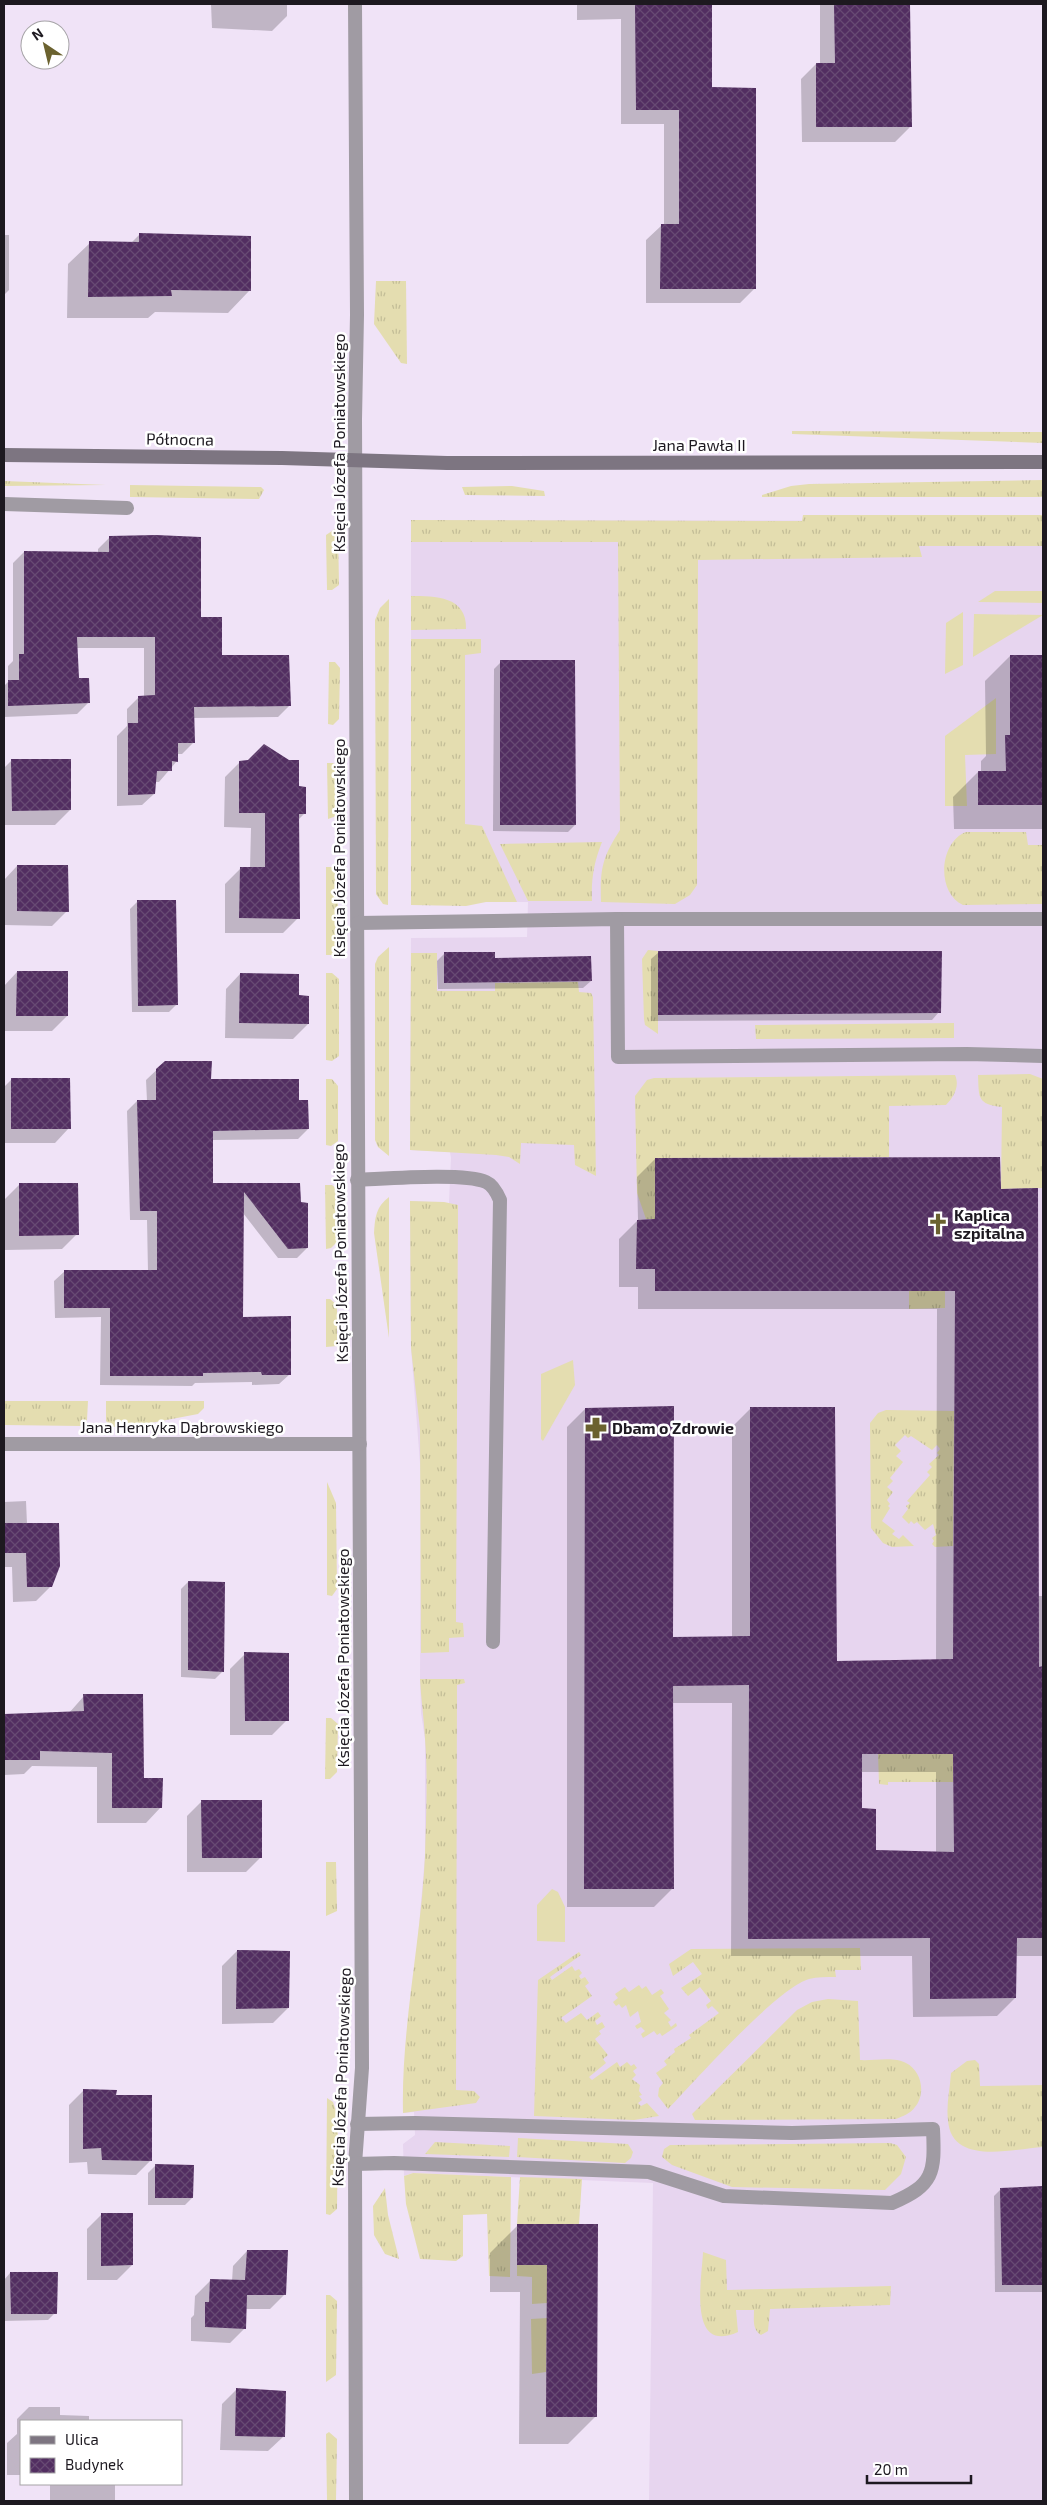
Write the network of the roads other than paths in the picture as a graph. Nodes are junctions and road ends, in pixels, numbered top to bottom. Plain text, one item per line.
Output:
1 (354, 4) edge
2 (4, 455) edge
3 (355, 461) junction
4 (1043, 462) edge
5 (4, 504) edge
6 (127, 508) dead end
7 (617, 919) junction
8 (1043, 919) edge
9 (358, 923) junction
10 (1043, 1056) edge
11 (356, 1180) junction
12 (4, 1444) edge
13 (360, 1444) junction
14 (493, 1642) dead end
15 (357, 2124) junction
16 (355, 2164) junction
17 (356, 2501) edge

1 - 3 street, Księcia Józefa Poniatowskiego
2 - 3 main road, Północna
3 - 4 main road, Jana Pawła II
3 - 9 street, Księcia Józefa Poniatowskiego
5 - 6 street
7 - 8 street
7 - 9 street
7 - 10 street
9 - 11 street, Księcia Józefa Poniatowskiego
11 - 13 street, Księcia Józefa Poniatowskiego
11 - 14 street
12 - 13 street, Jana Henryka Dąbrowskiego
13 - 15 street, Księcia Józefa Poniatowskiego
15 - 16 street, Księcia Józefa Poniatowskiego
15 - 16 street
16 - 17 street, Księcia Józefa Poniatowskiego

